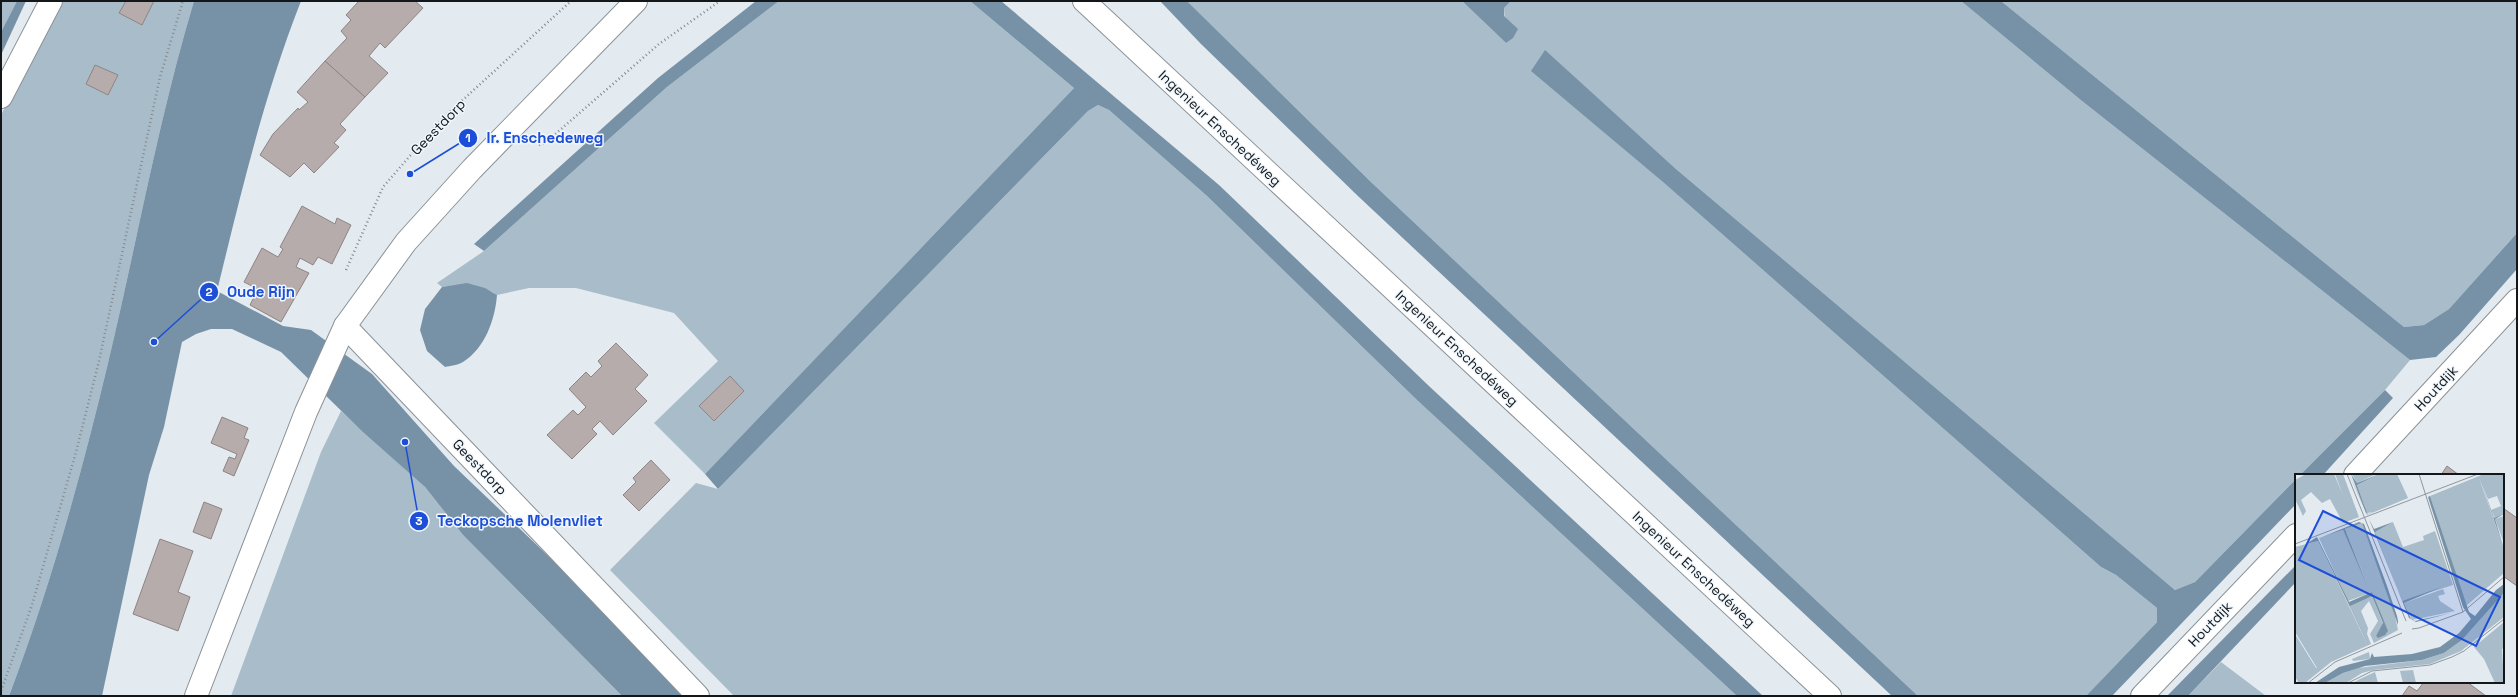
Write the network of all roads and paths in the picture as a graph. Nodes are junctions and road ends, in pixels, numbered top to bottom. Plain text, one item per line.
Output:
1 (51, 1) edge
2 (183, 1) edge
3 (571, 1) edge
4 (636, 1) edge
5 (720, 1) edge
6 (1084, 1) edge
7 (1, 97) edge
8 (538, 146) dead end
9 (344, 274) dead end
10 (2517, 300) edge
11 (341, 333) junction
12 (2355, 474) edge
13 (2295, 537) edge
14 (1, 691) edge
15 (196, 696) edge
16 (698, 696) edge
17 (1830, 696) edge
18 (2142, 696) edge

1 - 7 main road
2 - 14 path
3 - 9 path, Geestdorp
4 - 11 main road
5 - 8 path
6 - 17 main road, Ingenieur Enschedéweg
10 - 12 main road, Houtdijk
11 - 15 main road
11 - 16 main road, Geestdorp
13 - 18 main road, Houtdijk

